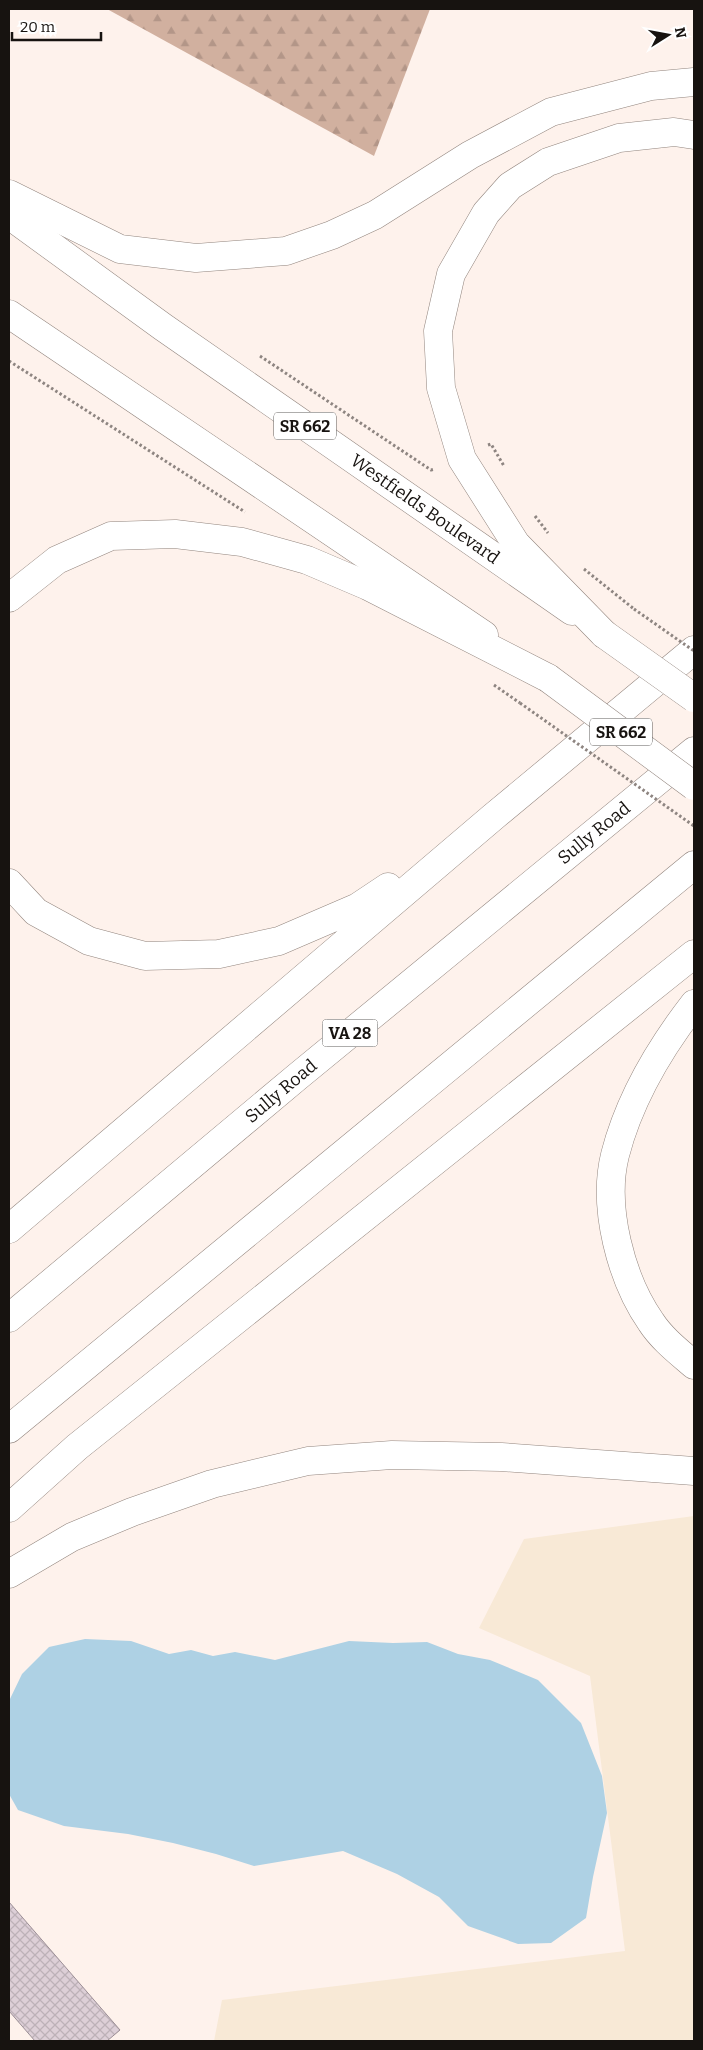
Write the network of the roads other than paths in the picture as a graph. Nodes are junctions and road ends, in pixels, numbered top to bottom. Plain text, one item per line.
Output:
1 (694, 82) edge
2 (694, 135) edge
3 (9, 194) edge
4 (9, 215) edge
5 (9, 314) edge
6 (9, 598) edge
7 (604, 634) junction
8 (694, 651) edge
9 (548, 678) junction
10 (694, 698) edge
11 (694, 751) edge
12 (694, 786) edge
13 (493, 817) junction
14 (694, 865) edge
15 (9, 883) edge
16 (694, 954) edge
17 (694, 1004) edge
18 (9, 1229) edge
19 (9, 1318) edge
20 (694, 1365) edge
21 (9, 1429) edge
22 (694, 1471) edge
23 (9, 1508) edge
24 (9, 1574) edge

1 - 3 main road
2 - 7 main road
4 - 7 main road, Westfields Boulevard / SR 662
5 - 9 main road, SR 662
6 - 9 main road
7 - 10 main road, Westfields Boulevard / SR 662, bridge
8 - 13 main road
9 - 12 main road, SR 662, bridge
11 - 19 main road, Sully Road / VA 28
13 - 15 main road
13 - 18 main road
14 - 21 main road
16 - 23 main road
17 - 20 main road
22 - 24 main road

